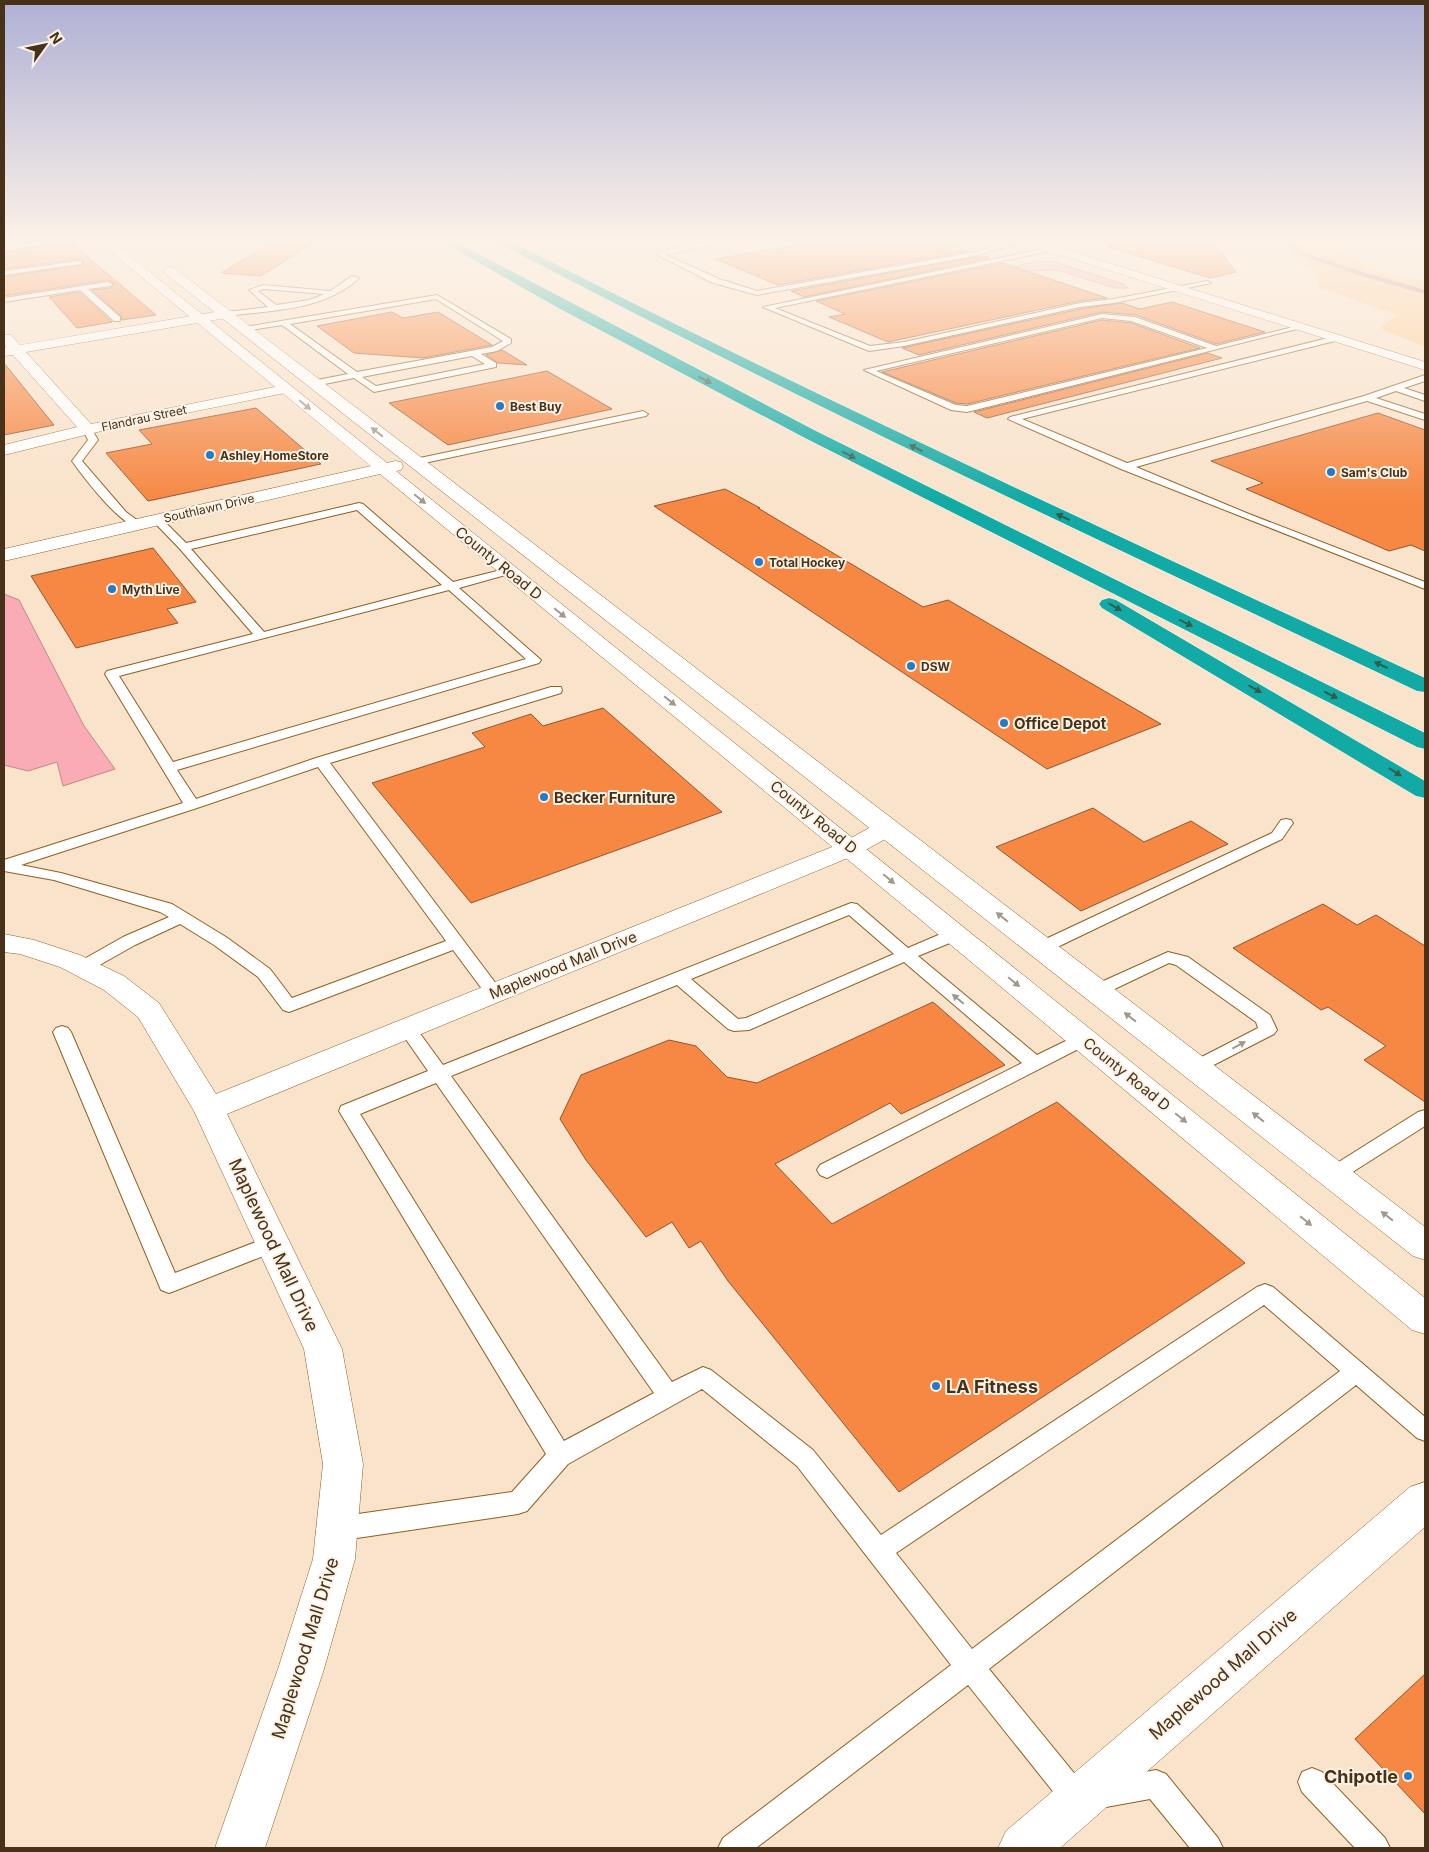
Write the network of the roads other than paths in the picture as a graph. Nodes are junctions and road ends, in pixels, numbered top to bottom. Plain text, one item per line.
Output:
1 (148, 327) edge
2 (210, 327) edge
3 (256, 327) edge
4 (290, 327) edge
5 (486, 327) edge
6 (602, 327) edge
7 (671, 327) edge
8 (817, 327) edge
9 (979, 327) edge
10 (1052, 327) edge
11 (1156, 327) edge
12 (1299, 327) edge
13 (1302, 327) edge
14 (246, 329) joint
15 (4, 335) edge
16 (1336, 338) junction
17 (1215, 348) junction
18 (10, 350) edge
19 (473, 353) junction
20 (1425, 366) edge
21 (355, 376) junction
22 (1425, 378) edge
23 (315, 383) junction
24 (285, 388) junction
25 (1395, 388) junction
26 (1367, 398) junction
27 (1425, 398) edge
28 (643, 414) dead end
29 (1425, 417) edge
30 (88, 430) junction
31 (4, 450) edge
32 (415, 462) junction
33 (1124, 467) junction
34 (382, 469) junction
35 (907, 485) junction
36 (157, 520) junction
37 (137, 524) junction
38 (1107, 537) junction
39 (184, 547) junction
40 (4, 555) edge
41 (509, 571) junction
42 (451, 586) junction
43 (1425, 586) edge
44 (261, 636) junction
45 (1425, 667) edge
46 (1425, 686) edge
47 (556, 690) dead end
48 (1425, 742) edge
49 (321, 761) junction
50 (169, 768) junction
51 (1425, 791) edge
52 (192, 805) junction
53 (1286, 823) dead end
54 (887, 828) junction
55 (851, 848) junction
56 (4, 866) edge
57 (182, 917) junction
58 (956, 934) junction
59 (4, 943) edge
60 (456, 943) junction
61 (1041, 948) junction
62 (906, 955) junction
63 (83, 968) junction
64 (680, 978) junction
65 (1096, 990) junction
66 (494, 993) junction
67 (407, 1028) junction
68 (62, 1032) dead end
69 (1084, 1039) junction
70 (1035, 1064) junction
71 (1196, 1068) junction
72 (440, 1074) junction
73 (209, 1109) junction
74 (1425, 1117) edge
75 (827, 1170) dead end
76 (1333, 1175) junction
77 (274, 1243) junction
78 (1425, 1246) edge
79 (1425, 1319) edge
80 (1356, 1372) junction
81 (669, 1396) junction
82 (1425, 1431) edge
83 (560, 1456) junction
84 (1425, 1501) edge
85 (337, 1529) junction
86 (878, 1550) junction
87 (970, 1667) junction
88 (1312, 1782) dead end
89 (1077, 1799) junction
90 (240, 1848) edge
91 (733, 1848) edge
92 (1023, 1848) edge
93 (1208, 1848) edge
94 (1375, 1848) edge

1 - 18 street
2 - 24 street, County Road D
3 - 14 lane
4 - 21 lane
5 - 19 lane
6 -> 35 highway
38 -> 7 highway
8 - 9 lane
10 - 17 lane
11 - 17 lane
12 - 17 lane
13 - 16 street
14 - 23 street, County Road D
15 - 18 street
16 - 20 street
16 - 33 lane
18 - 30 street
19 - 21 lane
19 - 21 lane
21 - 23 lane
22 - 25 lane
32 -> 23 street, County Road D
24 - 30 street, Flandrau Street
24 -> 34 street, County Road D
25 - 26 lane
25 - 27 lane
26 - 29 lane
26 - 33 lane
28 - 32 lane
30 - 31 street, Flandrau Street
30 - 37 lane
32 - 34 street, Southlawn Drive
32 - 54 street, County Road D
33 - 43 lane
34 - 36 street, Southlawn Drive
34 -> 41 street, County Road D
35 -> 48 highway
35 -> 51 highway
36 - 37 street, Southlawn Drive
36 - 39 lane
37 - 40 street, Southlawn Drive
38 - 45 highway
46 -> 38 highway
39 - 42 lane
39 - 44 lane
41 - 42 lane
41 -> 55 street, County Road D
42 - 44 lane
42 - 50 lane
44 - 50 lane
47 - 49 lane
49 - 52 lane
49 - 60 lane
50 - 52 lane
52 - 56 lane
53 - 61 lane
54 - 55 street, Maplewood Mall Drive
61 -> 54 street, County Road D
55 -> 58 street, County Road D
55 - 66 street, Maplewood Mall Drive
56 - 57 lane
57 - 60 lane
57 - 63 lane
58 - 62 lane
58 -> 69 street, County Road D
59 - 63 street, Maplewood Mall Drive
60 - 66 lane
61 - 65 street, County Road D
62 - 64 lane
62 - 64 lane
70 -> 62 lane
63 - 73 street, Maplewood Mall Drive
64 - 72 lane
71 -> 65 street, County Road D
71 -> 65 lane
66 - 67 street, Maplewood Mall Drive
67 - 72 lane
67 - 73 street, Maplewood Mall Drive
68 - 77 lane
69 - 70 lane
69 -> 79 street, County Road D
70 - 75 lane
76 -> 71 street, County Road D
72 - 81 lane
72 - 83 lane
73 - 77 street, Maplewood Mall Drive
74 - 76 lane
78 -> 76 street, County Road D
77 - 85 street, Maplewood Mall Drive
80 - 82 lane
80 - 86 lane
80 - 87 lane
81 - 83 lane
81 - 86 lane
83 - 85 lane
84 - 89 street, Maplewood Mall Drive
85 - 90 street, Maplewood Mall Drive
86 - 87 lane
87 - 89 lane
87 - 91 lane
88 - 94 lane
89 - 92 street, Maplewood Mall Drive
89 - 93 lane

